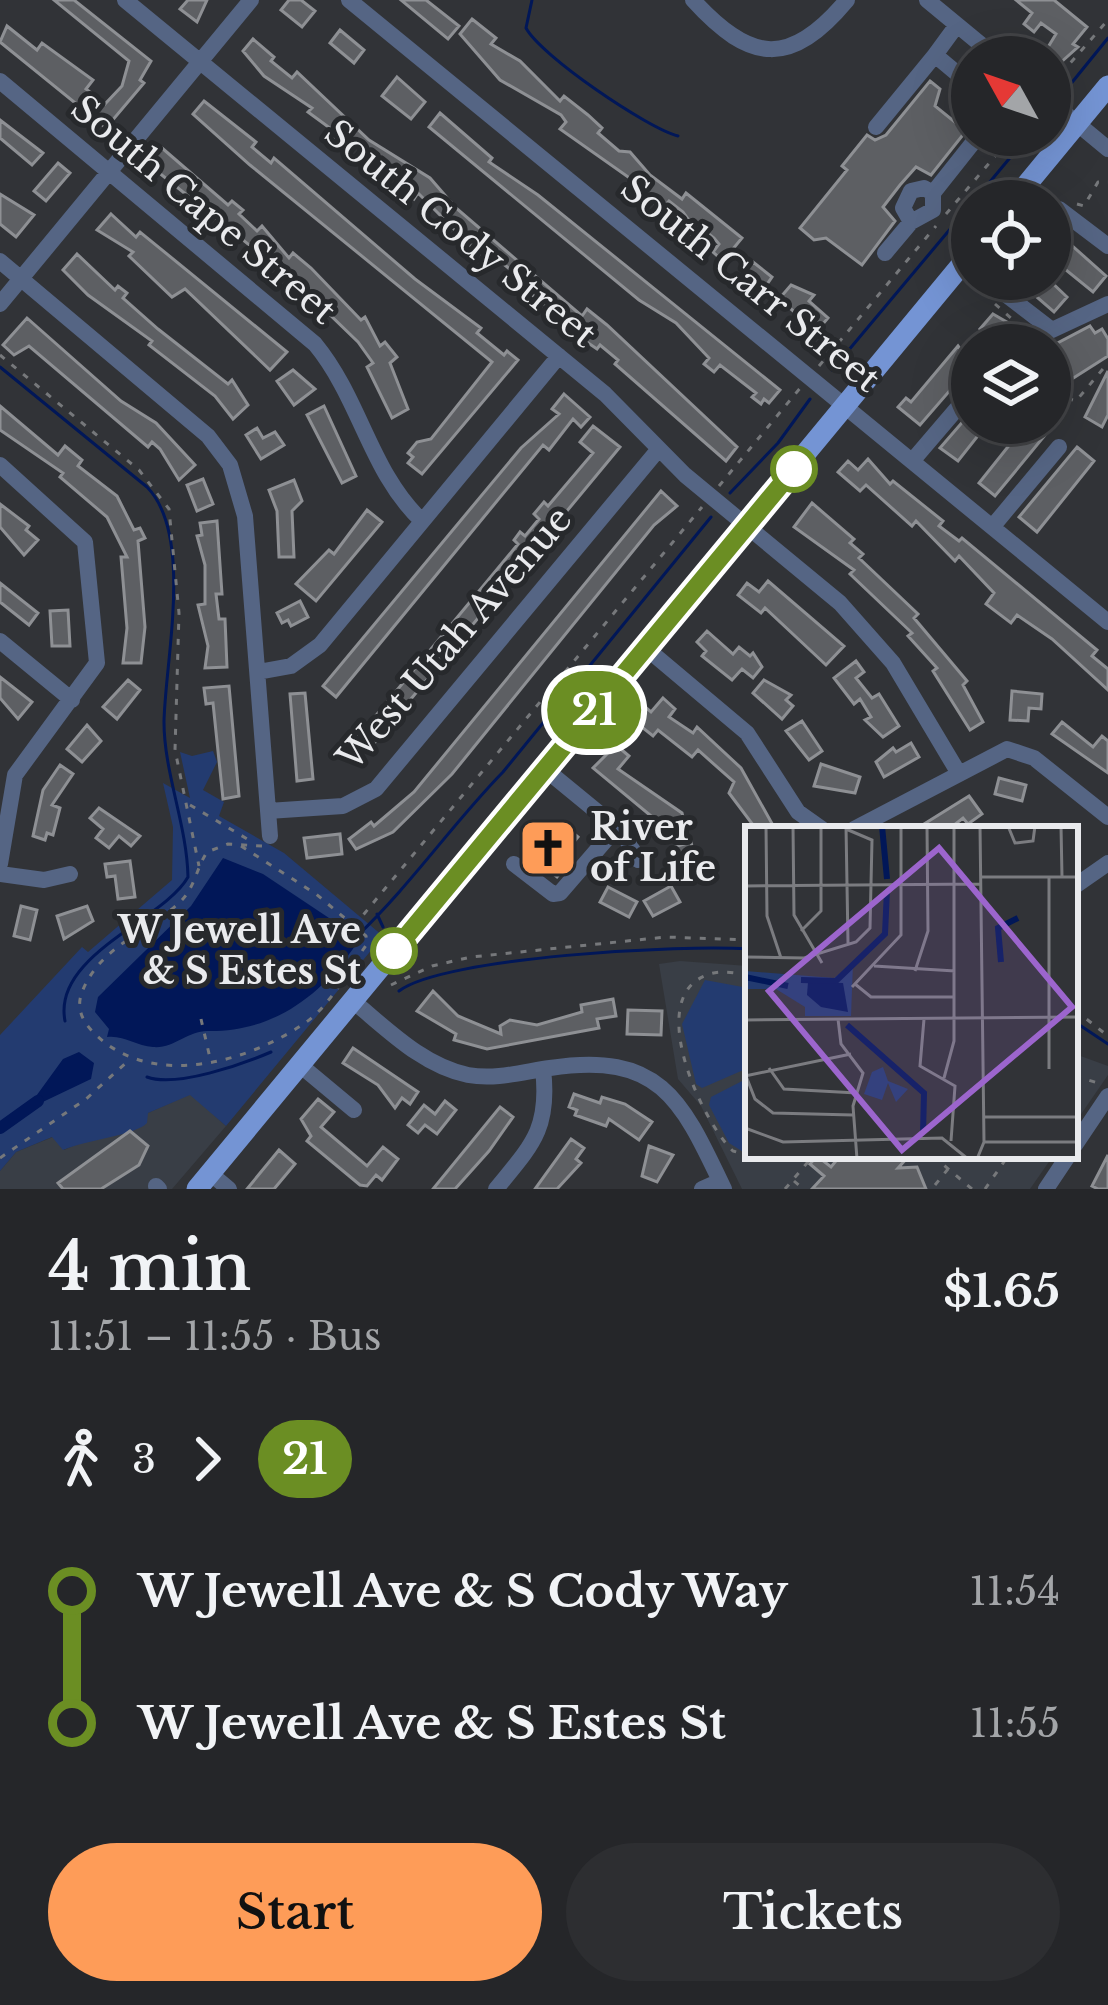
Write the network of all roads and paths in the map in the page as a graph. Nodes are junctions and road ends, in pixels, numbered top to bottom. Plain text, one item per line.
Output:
1 (125, 0) edge
2 (251, 0) edge
3 (349, 0) edge
4 (693, 0) edge
5 (848, 0) edge
6 (927, 0) edge
7 (1108, 20) edge
8 (957, 25) junction
9 (970, 36) edge
10 (935, 55) junction
11 (200, 62) junction
12 (1071, 63) edge
13 (951, 68) edge
14 (0, 81) edge
15 (1108, 86) edge
16 (1071, 118) edge
17 (1077, 123) junction
18 (876, 127) dead end
19 (1108, 149) edge
20 (963, 156) edge
21 (995, 156) edge
22 (110, 170) junction
23 (1030, 180) edge
24 (1071, 217) edge
25 (1108, 246) edge
26 (885, 253) dead end
27 (0, 261) edge
28 (22, 278) junction
29 (951, 278) edge
30 (1013, 300) edge
31 (0, 304) edge
32 (1108, 304) edge
33 (0, 356) edge
34 (559, 356) junction
35 (1108, 363) edge
36 (811, 375) junction
37 (1071, 400) edge
38 (847, 404) junction
39 (951, 416) edge
40 (1059, 447) dead end
41 (658, 450) junction
42 (913, 460) junction
43 (0, 465) edge
44 (710, 496) junction
45 (422, 521) junction
46 (746, 526) junction
47 (993, 526) junction
48 (1108, 622) edge
49 (0, 641) edge
50 (646, 648) junction
51 (258, 672) junction
52 (72, 700) junction
53 (545, 769) junction
54 (958, 772) junction
55 (189, 805) junction
56 (268, 811) junction
57 (1108, 818) edge
58 (818, 826) edge
59 (859, 826) edge
60 (616, 828) junction
61 (265, 841) joint
62 (638, 860) dead end
63 (1108, 862) edge
64 (0, 864) edge
65 (514, 864) dead end
66 (199, 867) junction
67 (0, 874) edge
68 (70, 874) dead end
69 (1078, 884) edge
70 (355, 926) junction
71 (745, 940) edge
72 (745, 974) edge
73 (391, 985) dead end
74 (353, 1000) junction
75 (1078, 1012) edge
76 (201, 1019) dead end
77 (1108, 1036) edge
78 (129, 1060) junction
79 (211, 1061) junction
80 (300, 1064) junction
81 (543, 1069) junction
82 (1078, 1076) edge
83 (1105, 1090) edge
84 (697, 1093) junction
85 (691, 1097) dead end
86 (354, 1110) dead end
87 (1101, 1121) edge
88 (1078, 1142) edge
89 (745, 1155) edge
90 (0, 1158) edge
91 (810, 1159) edge
92 (936, 1159) edge
93 (1006, 1159) edge
94 (1066, 1159) edge
95 (948, 1169) junction
96 (792, 1180) junction
97 (204, 1181) edge
98 (723, 1185) edge
99 (935, 1185) dead end
100 (229, 1189) edge
101 (496, 1189) edge
102 (702, 1189) edge
103 (785, 1189) edge
104 (802, 1189) edge
105 (972, 1189) edge
106 (985, 1189) edge
107 (1046, 1189) edge

1 - 11 street, South Cody Street
2 - 11 street
3 - 36 street, South Carr Street
4 - 5 street
6 - 8 street
7 - 12 path
8 - 9 street
8 - 10 street
10 - 13 street
10 - 18 street
11 - 22 street
11 - 34 street, South Cody Street
14 - 22 street, South Cape Street
15 - 17 main road
16 - 17 street
17 - 19 street
17 - 23 main road
20 - 26 street
21 - 36 path
22 - 28 street
22 - 45 street, South Cape Street
24 - 25 street
27 - 28 street
28 - 31 street
28 - 51 street
29 - 38 main road
30 - 32 street
33 - 55 path
34 - 41 street, South Cody Street
34 - 45 street
35 - 37 path
36 - 38 street, South Carr Street
36 - 44 path
38 - 42 street, South Carr Street
38 - 46 main road
39 - 42 street
40 - 47 street
41 - 44 street, South Cody Street
41 - 56 street, West Utah Avenue
42 - 47 street, South Carr Street
43 - 52 street
44 - 46 street, South Cody Street
44 - 70 path
45 - 51 street
46 - 50 main road
46 - 54 street, South Cody Street
47 - 48 street, South Carr Street
49 - 52 street
50 - 53 main road
50 - 58 street
51 - 56 street
52 - 64 street
53 - 60 street
53 - 74 main road
54 - 57 street
54 - 59 street
55 - 61 path
55 - 66 path
56 - 61 street
60 - 62 street
60 - 65 street
63 - 69 street
66 - 70 path
66 - 78 path
67 - 68 street
70 - 79 path
71 - 73 path
72 - 84 path
74 - 80 main road
74 - 81 street
75 - 77 path
76 - 79 path
78 - 79 path
78 - 90 path
80 - 86 street
80 - 97 main road
81 - 98 street
81 - 101 street
82 - 83 path
83 - 87 street
84 - 85 path
84 - 89 path
87 - 88 street
91 - 96 path
92 - 95 path
93 - 106 path
94 - 107 street
95 - 99 path
95 - 105 path
96 - 103 path
96 - 104 path
97 - 100 street
98 - 102 street

